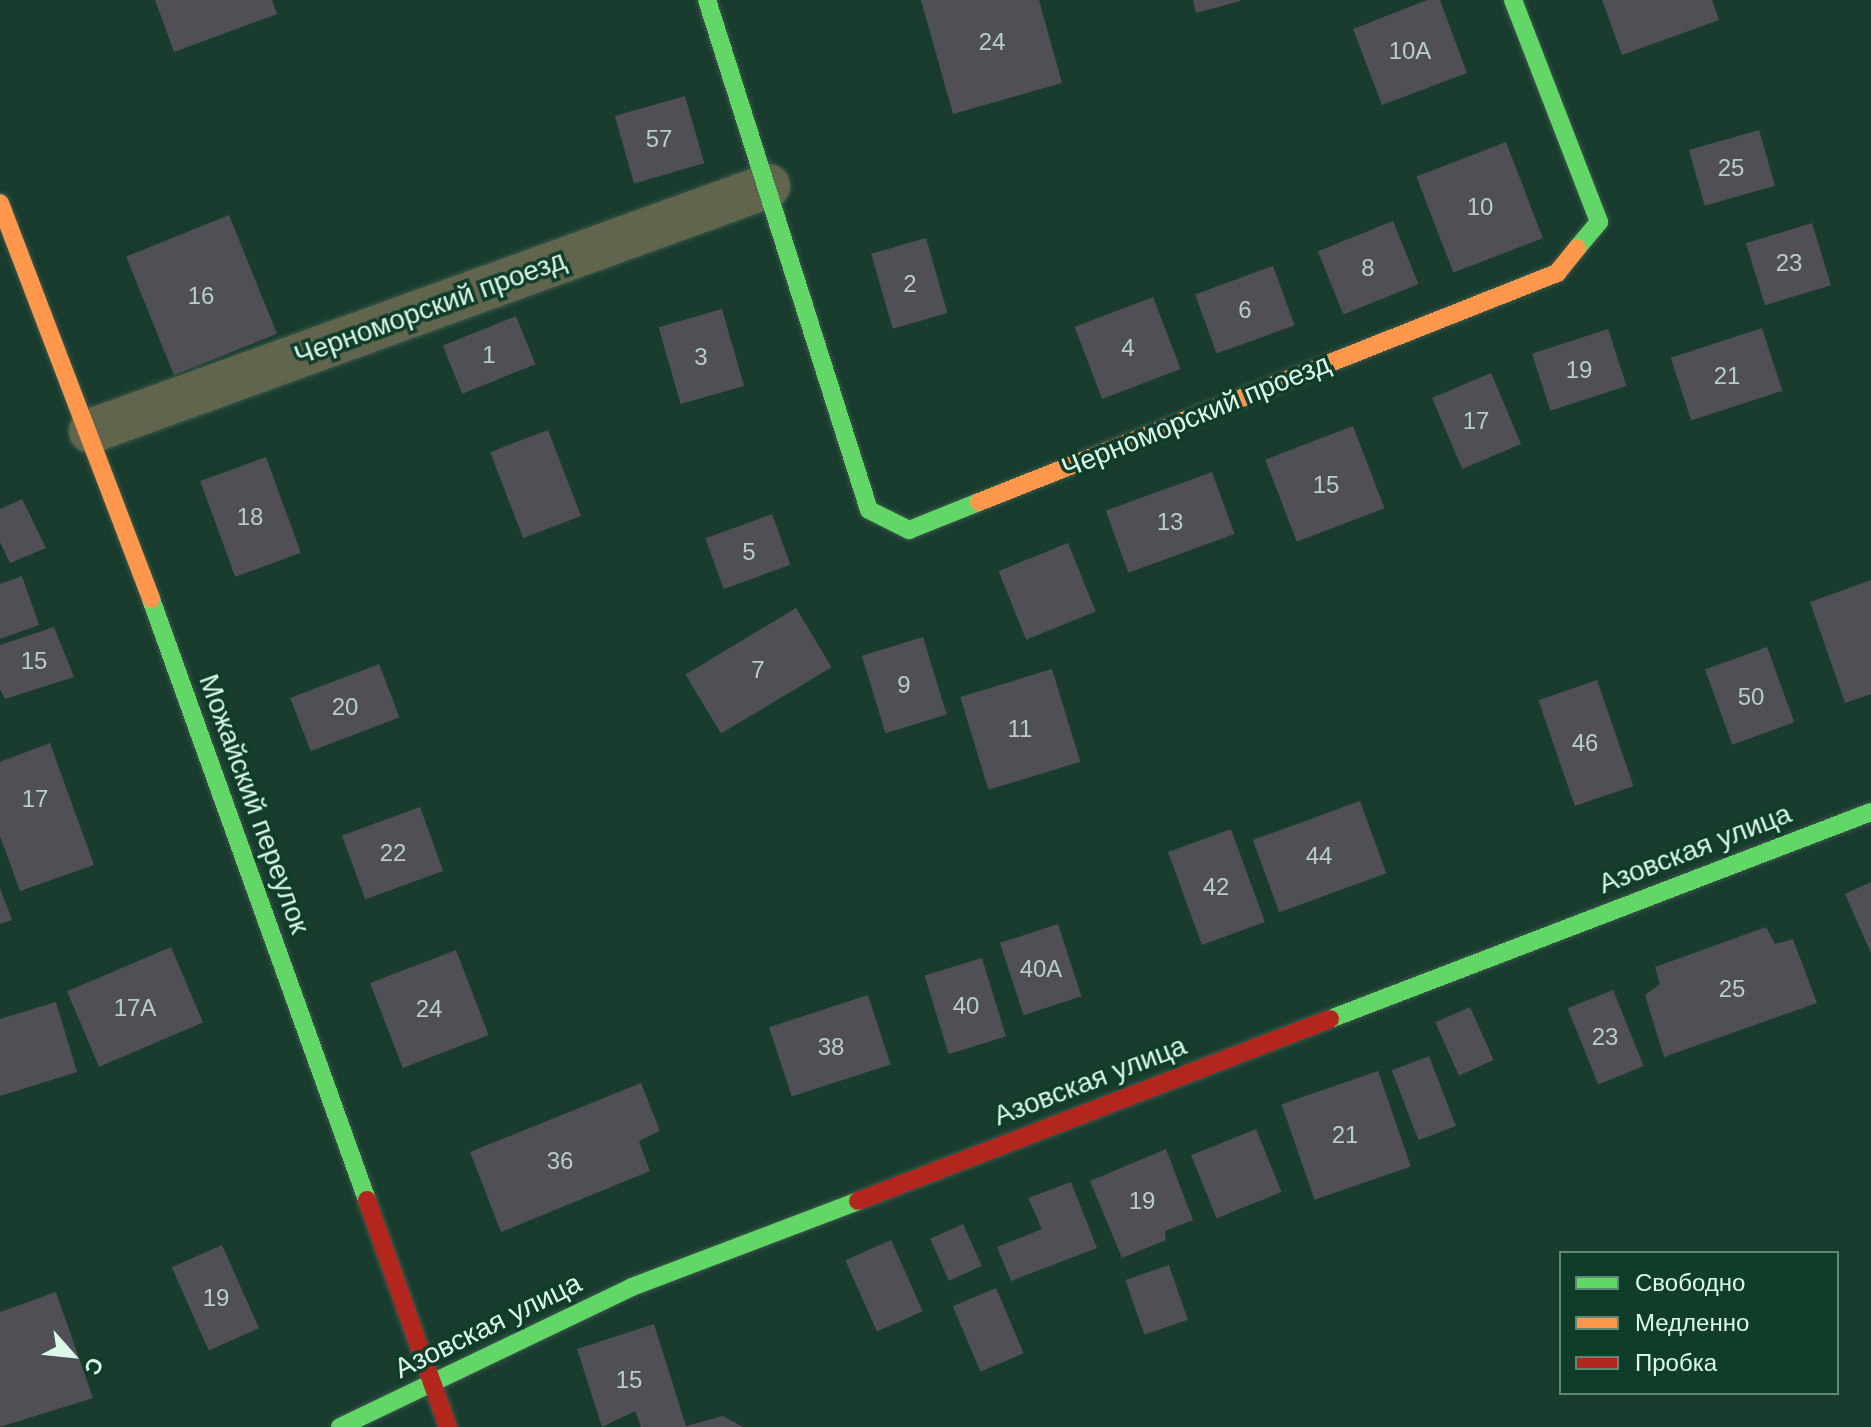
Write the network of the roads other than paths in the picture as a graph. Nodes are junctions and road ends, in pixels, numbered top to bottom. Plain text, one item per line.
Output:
1 (707, 0) edge
2 (1513, 0) edge
3 (768, 186) junction
4 (0, 203) edge
5 (91, 431) junction
6 (1871, 812) edge
7 (432, 1386) junction
8 (340, 1427) edge
9 (448, 1427) edge

1 - 3 street, Черноморский проезд
2 - 3 street, Черноморский проезд
3 - 5 street, Черноморский проезд
4 - 5 street, Можайский переулок
5 - 7 street, Можайский переулок
6 - 7 street, Азовская улица
7 - 8 street, Азовская улица
7 - 9 street, Можайский переулок

